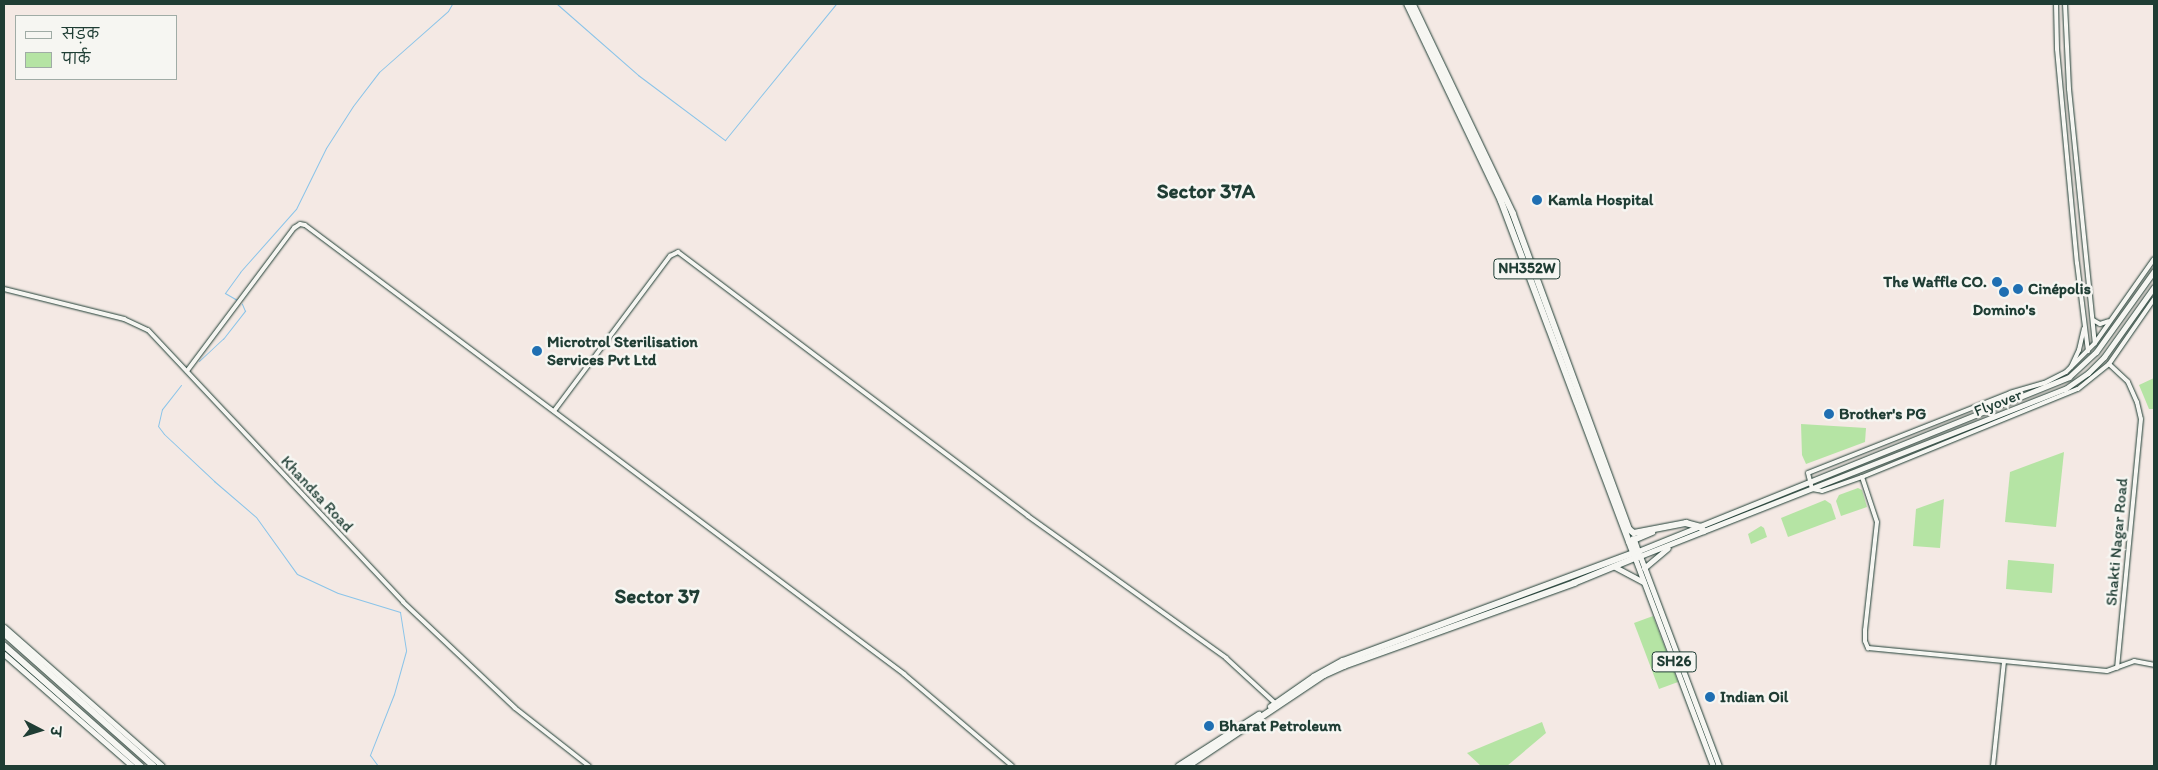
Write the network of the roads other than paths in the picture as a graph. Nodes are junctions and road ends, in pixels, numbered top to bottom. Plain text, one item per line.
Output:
1 (1407, 4) edge
2 (1413, 4) edge
3 (2056, 4) edge
4 (2065, 4) edge
5 (2154, 259) edge
6 (2154, 271) edge
7 (2154, 287) edge
8 (4, 288) edge
9 (2154, 299) edge
10 (2092, 318) junction
11 (2109, 322) junction
12 (2084, 325) junction
13 (2095, 343) junction
14 (2088, 351) junction
15 (2109, 364) junction
16 (187, 371) junction
17 (2069, 373) junction
18 (554, 411) junction
19 (1862, 477) junction
20 (1809, 480) junction
21 (1812, 489) junction
22 (1656, 529) junction
23 (1703, 529) junction
24 (1631, 540) junction
25 (1672, 544) junction
26 (1637, 555) junction
27 (1615, 567) junction
28 (1644, 568) junction
29 (1644, 583) junction
30 (4, 627) edge
31 (4, 633) edge
32 (4, 645) edge
33 (1383, 650) junction
34 (4, 654) edge
35 (2004, 662) junction
36 (2154, 665) edge
37 (2117, 668) junction
38 (1276, 704) junction
39 (132, 766) edge
40 (141, 766) edge
41 (154, 766) edge
42 (162, 766) edge
43 (589, 766) edge
44 (1012, 766) edge
45 (1179, 766) edge
46 (1188, 766) edge
47 (1713, 766) edge
48 (1719, 766) edge
49 (1993, 766) edge

1 - 24 highway, NH352W
2 - 22 highway, NH352W
3 - 12 street
4 - 10 street
5 - 11 street
6 - 17 main road
7 - 21 main road, Flyover
8 - 16 street, Khandsa Road
9 - 15 street
10 - 11 street
10 - 13 street
11 - 13 street
12 - 14 street
12 - 17 street
13 - 14 street
14 - 17 street
15 - 19 street
15 - 37 street, Shakti Nagar Road
16 - 18 street
16 - 43 street, Khandsa Road
17 - 20 main road
18 - 38 street
18 - 44 street
19 - 21 street
19 - 35 street
20 - 21 street
20 - 23 main road
21 - 23 main road, Flyover
22 - 23 highway
22 - 24 highway
23 - 25 main road
23 - 26 main road
24 - 26 highway, NH352W
25 - 26 main road
25 - 28 main road
26 - 27 highway
26 - 28 main road, SH26
26 - 29 main road, SH26
26 - 33 highway
27 - 29 main road
27 - 33 highway
28 - 48 main road, SH26
29 - 47 main road, SH26
30 - 42 main road
31 - 41 highway
32 - 40 highway
33 - 38 highway
33 - 46 highway
34 - 39 main road
35 - 37 street
35 - 49 street
36 - 37 street
38 - 45 highway

